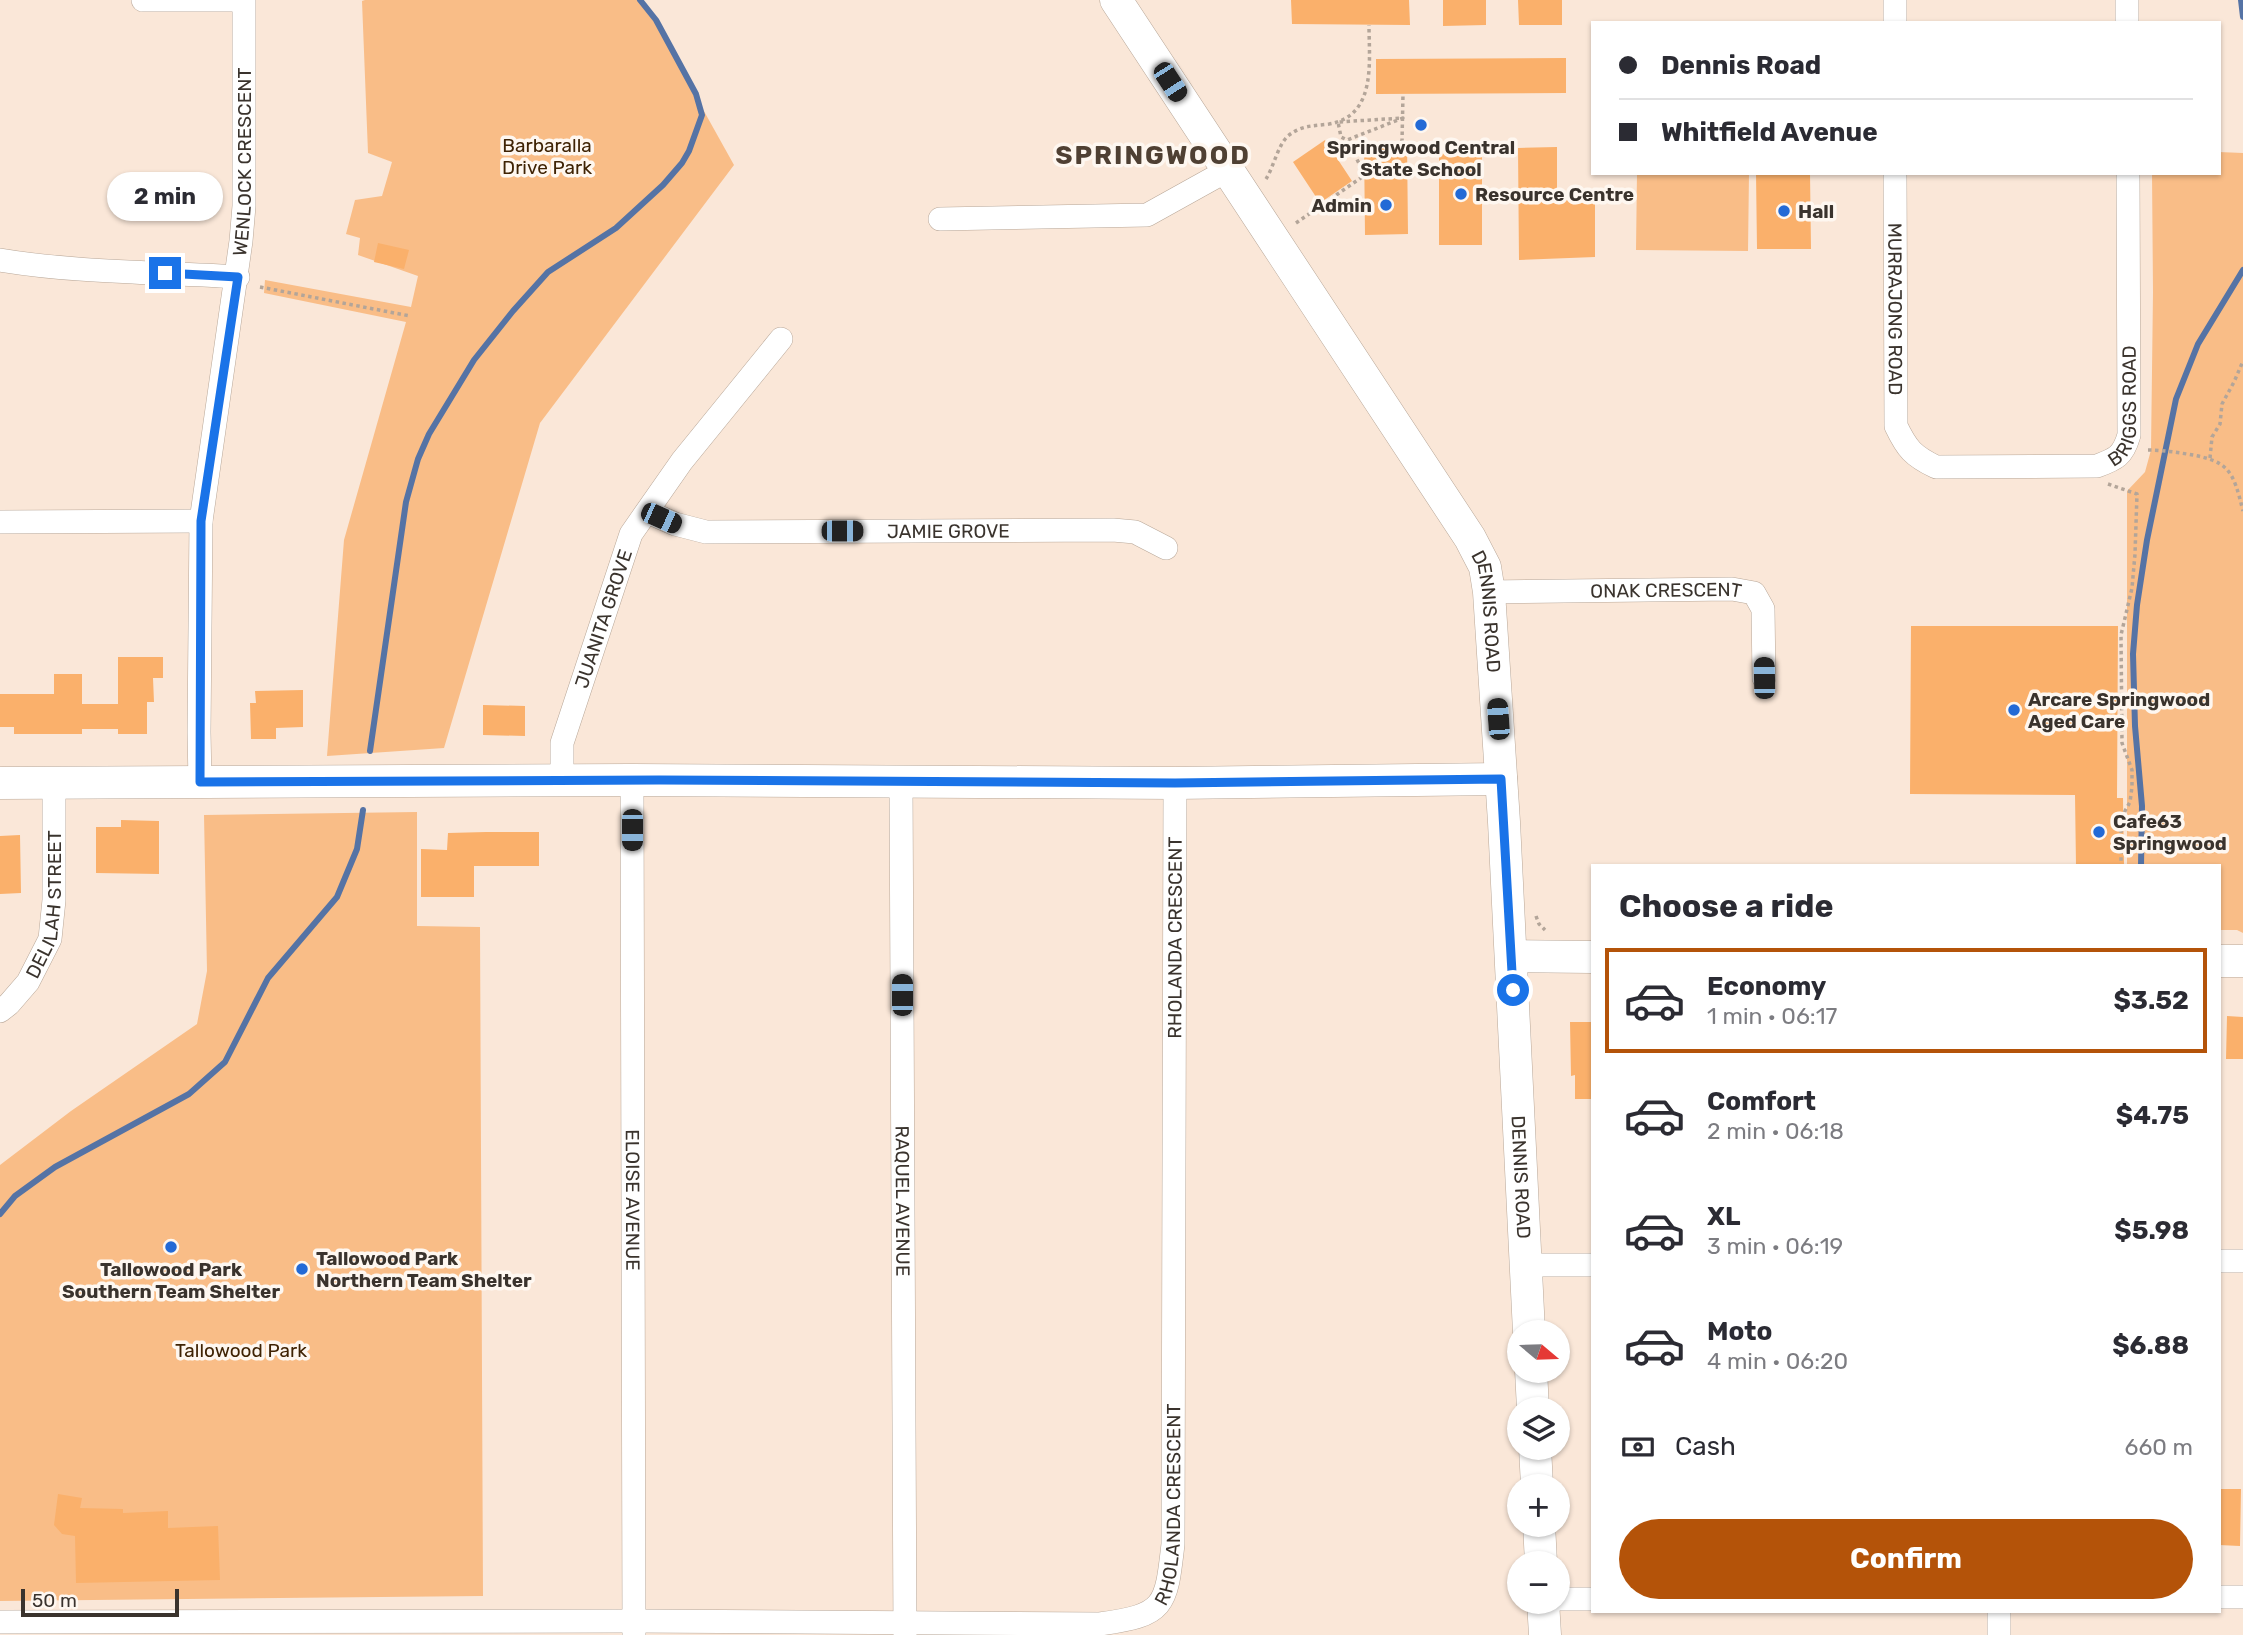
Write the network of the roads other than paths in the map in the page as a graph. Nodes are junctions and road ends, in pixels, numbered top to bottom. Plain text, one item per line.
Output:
1 (143, 0) edge
2 (233, 0) edge
3 (244, 0) edge
4 (1116, 0) edge
5 (1895, 0) edge
6 (2127, 0) edge
7 (1895, 21) edge
8 (2127, 21) edge
9 (1228, 170) junction
10 (1895, 175) edge
11 (2128, 175) edge
12 (940, 219) dead end
13 (0, 260) edge
14 (238, 277) junction
15 (781, 339) dead end
16 (1905, 445) joint
17 (648, 512) junction
18 (201, 521) junction
19 (0, 522) edge
20 (1166, 548) dead end
21 (1489, 592) junction
22 (1764, 678) dead end
23 (1501, 779) junction
24 (562, 780) junction
25 (632, 780) junction
26 (901, 781) junction
27 (54, 782) junction
28 (200, 782) junction
29 (0, 783) edge
30 (1175, 783) junction
31 (1511, 956) junction
32 (1591, 957) edge
33 (2221, 961) edge
34 (2243, 961) edge
35 (0, 1011) edge
36 (2221, 1261) edge
37 (2243, 1261) edge
38 (1526, 1265) junction
39 (1591, 1265) edge
40 (1528, 1320) edge
41 (2221, 1597) edge
42 (2243, 1597) edge
43 (1570, 1599) edge
44 (1591, 1599) edge
45 (1999, 1613) edge
46 (1544, 1614) edge
47 (0, 1622) edge
48 (384, 1628) edge
49 (634, 1628) edge
50 (110, 1629) edge
51 (905, 1629) edge
52 (1545, 1635) edge
53 (1999, 1635) edge

1 - 2 street
3 - 14 street, WENLOCK CRESCENT
4 - 9 street, DENNIS ROAD
5 - 7 street
6 - 8 street
9 - 12 street
9 - 21 street, DENNIS ROAD
10 - 16 street, MURRAJONG ROAD
11 - 16 street, BRIGGS ROAD
13 - 14 street
14 - 18 street, WENLOCK CRESCENT
15 - 17 street, JUANITA GROVE
17 - 20 street, JAMIE GROVE
17 - 24 street, JUANITA GROVE
18 - 19 street
18 - 28 street, WENLOCK CRESCENT
21 - 22 street, ONAK CRESCENT
21 - 23 street, DENNIS ROAD
23 - 30 street
23 - 31 street, DENNIS ROAD
24 - 25 street
24 - 28 street
25 - 26 street
25 - 49 street, ELOISE AVENUE
26 - 30 street
26 - 51 street, RAQUEL AVENUE
27 - 28 street
27 - 29 street
27 - 35 street, DELILAH STREET
30 - 51 street, RHOLANDA CRESCENT
31 - 32 street
31 - 38 street, DENNIS ROAD
33 - 34 street
36 - 37 street
38 - 39 street
38 - 40 street, DENNIS ROAD
41 - 42 street
43 - 44 street
45 - 53 street
46 - 52 street
47 - 50 street, RHOLANDA CRESCENT
48 - 49 street, RHOLANDA CRESCENT
48 - 50 street, RHOLANDA CRESCENT
49 - 51 street, RHOLANDA CRESCENT

